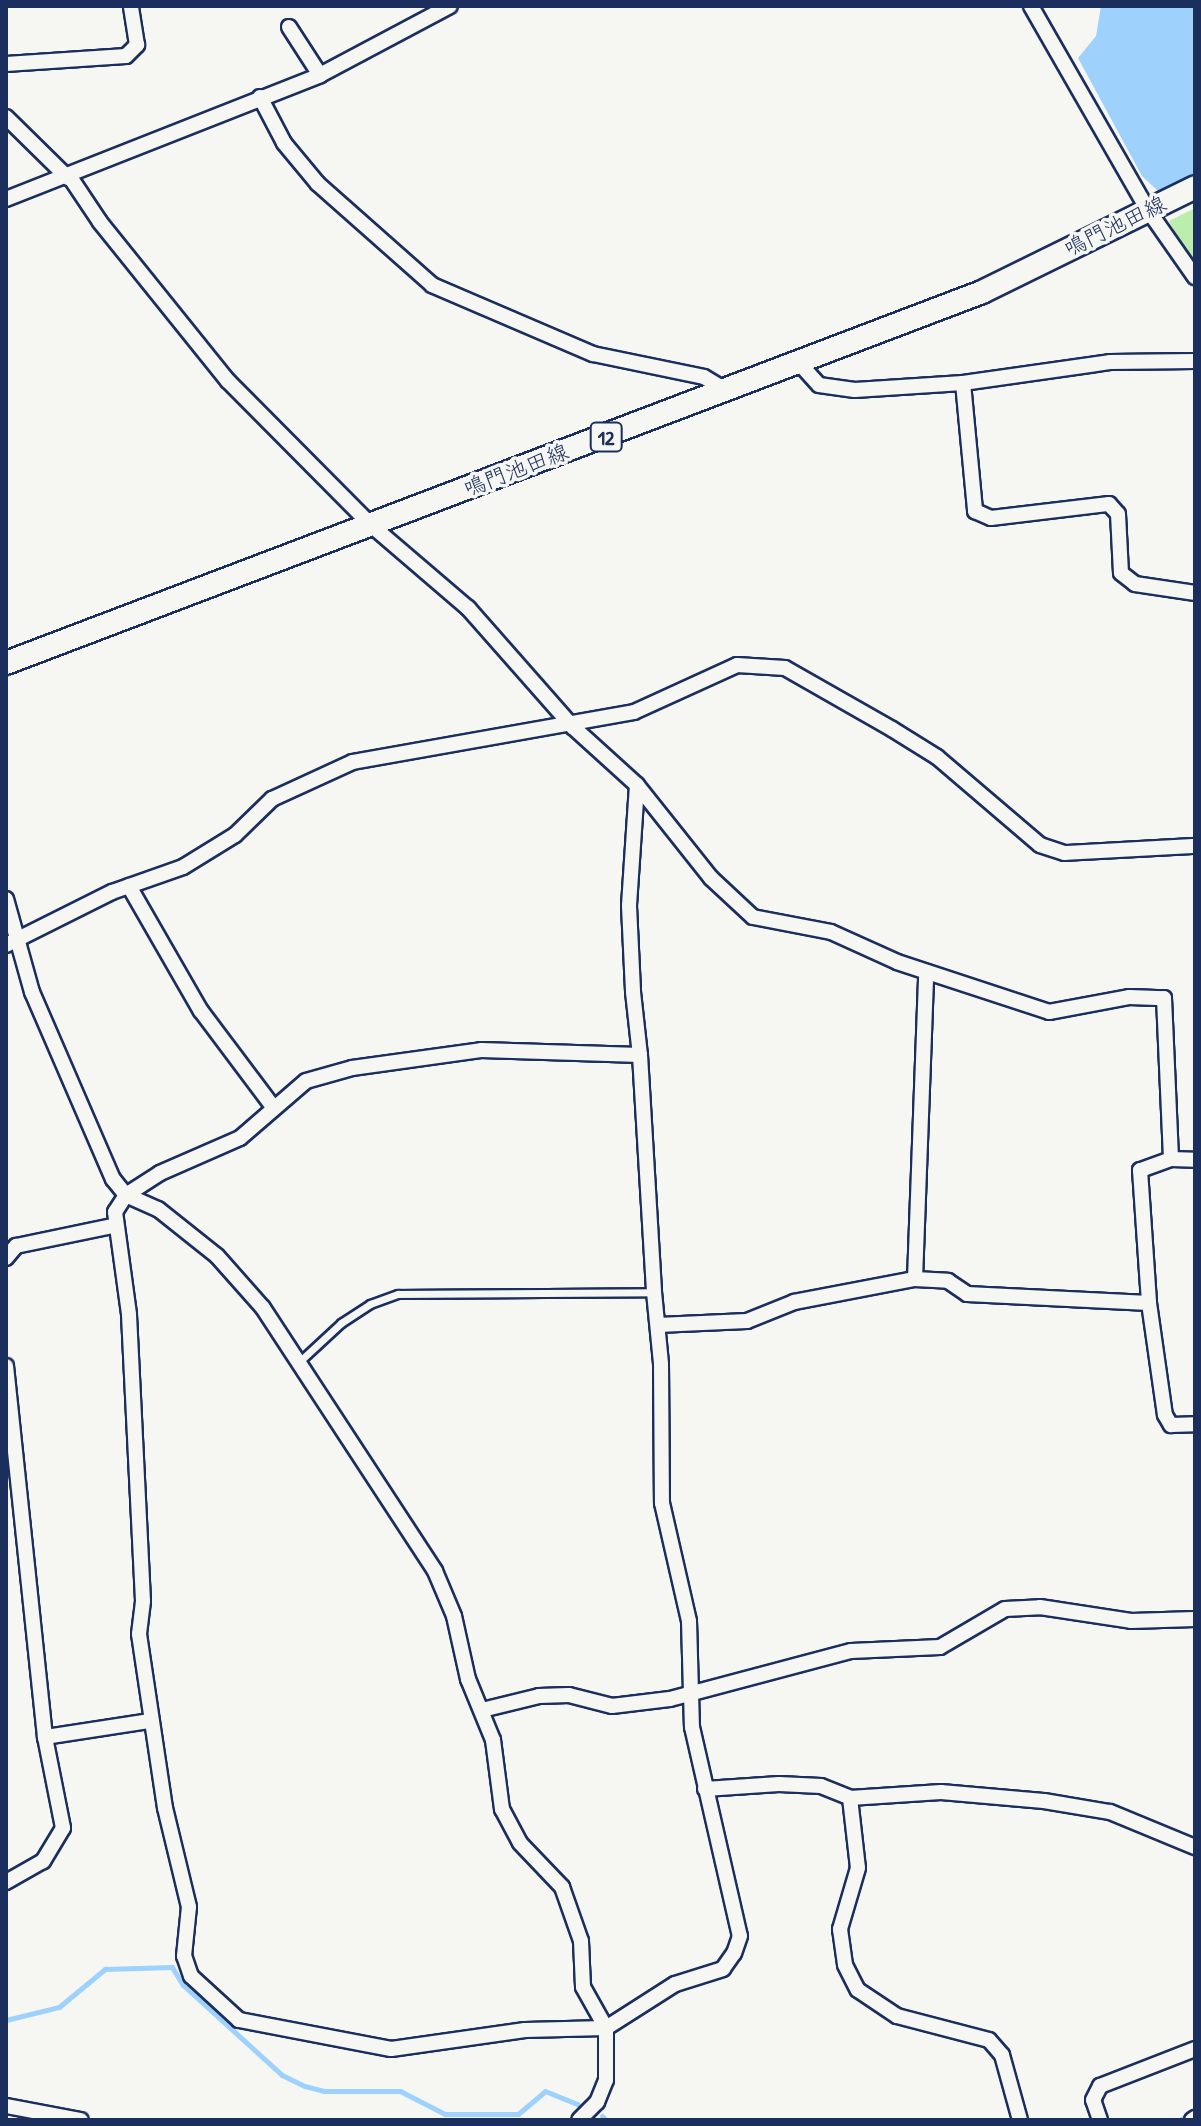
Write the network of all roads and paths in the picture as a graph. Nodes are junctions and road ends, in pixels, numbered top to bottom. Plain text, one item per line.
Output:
1 (131, 6) edge
2 (450, 6) edge
3 (1031, 6) edge
4 (433, 10) edge
5 (289, 27) dead end
6 (6, 64) edge
7 (320, 75) junction
8 (260, 97) junction
9 (6, 117) edge
10 (69, 177) junction
11 (1195, 187) edge
12 (6, 199) edge
13 (1148, 210) junction
14 (1195, 277) edge
15 (1195, 361) edge
16 (800, 364) junction
17 (963, 383) junction
18 (727, 391) junction
19 (371, 525) junction
20 (1195, 593) edge
21 (6, 663) edge
22 (573, 727) junction
23 (637, 785) junction
24 (1195, 846) edge
25 (129, 886) junction
26 (6, 899) edge
27 (21, 938) junction
28 (6, 945) edge
29 (926, 972) junction
30 (640, 1055) junction
31 (273, 1107) junction
32 (1171, 1159) junction
33 (1195, 1160) edge
34 (126, 1195) junction
35 (113, 1226) junction
36 (6, 1258) edge
37 (915, 1279) junction
38 (654, 1292) junction
39 (1149, 1303) junction
40 (658, 1325) junction
41 (300, 1361) junction
42 (6, 1366) edge
43 (1195, 1424) edge
44 (1195, 1619) edge
45 (690, 1693) junction
46 (482, 1710) junction
47 (150, 1721) junction
48 (45, 1737) junction
49 (705, 1789) junction
50 (850, 1798) junction
51 (1195, 1847) edge
52 (6, 1882) edge
53 (606, 2028) junction
54 (1195, 2049) edge
55 (6, 2106) edge
56 (81, 2120) edge
57 (579, 2120) edge
58 (1020, 2120) edge
59 (1100, 2120) edge

1 - 6 street
2 - 4 street
3 - 13 street
4 - 7 street
5 - 7 street
7 - 8 street
8 - 10 street
8 - 18 street
9 - 10 street
10 - 12 street
10 - 19 street
11 - 13 main road, 鳴門池田線 / 12
13 - 14 street
13 - 16 main road, 鳴門池田線 / 12
15 - 17 street
16 - 17 street
16 - 18 main road, 鳴門池田線 / 12
17 - 20 street
18 - 19 main road, 鳴門池田線 / 12
19 - 21 main road, 鳴門池田線 / 12
19 - 22 street
22 - 23 street
22 - 24 street
22 - 25 street
23 - 29 street
23 - 30 street
25 - 27 street
25 - 31 street
26 - 27 street
27 - 28 street
27 - 34 street
29 - 32 street
29 - 37 street
30 - 31 street
30 - 38 street
31 - 34 street
32 - 33 street
32 - 39 street
34 - 35 street
34 - 41 street
35 - 36 street
35 - 47 street
37 - 39 street
37 - 40 street
38 - 40 street
38 - 41 lane
39 - 43 street
40 - 45 street
41 - 46 street
42 - 48 street
44 - 45 street
45 - 46 street
45 - 49 street
46 - 53 street
47 - 48 street
47 - 53 street
48 - 52 street
49 - 50 street
49 - 53 street
50 - 51 street
50 - 58 street
53 - 57 street
54 - 59 street
55 - 56 street

